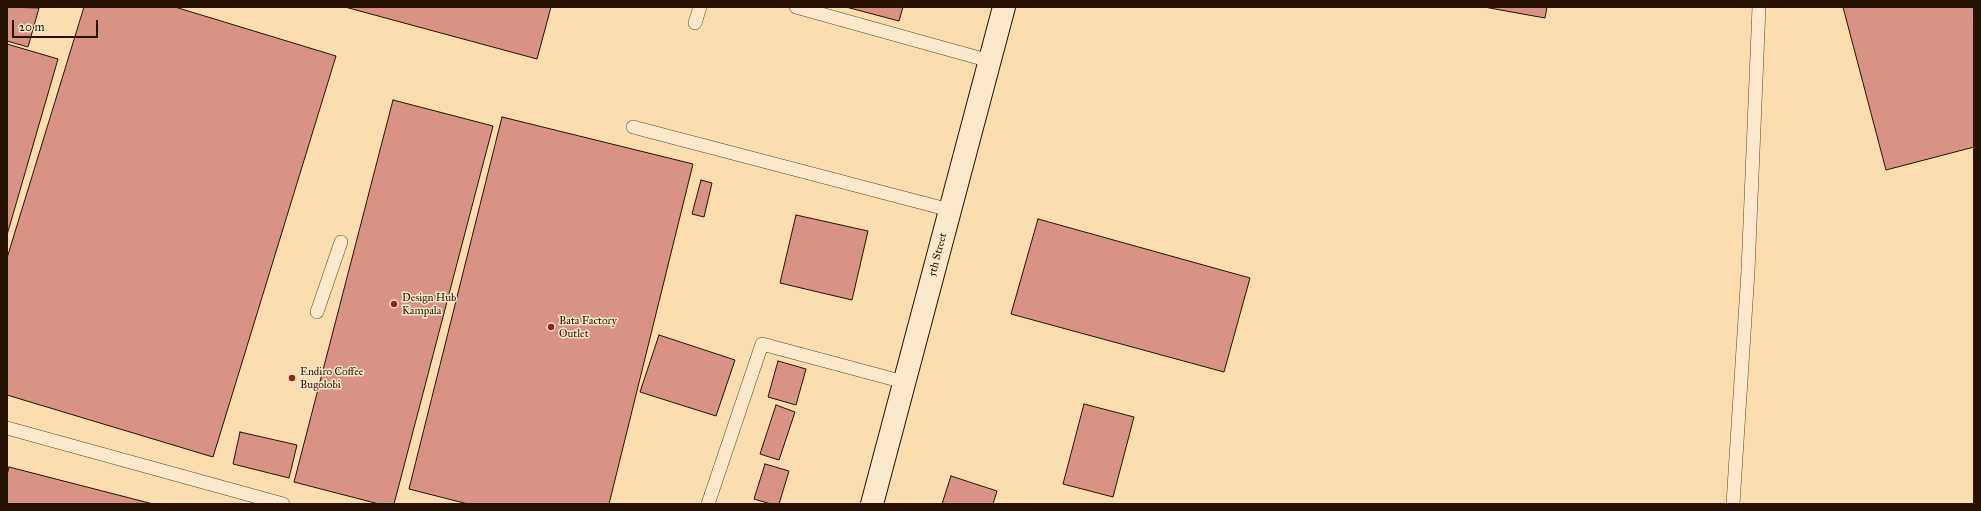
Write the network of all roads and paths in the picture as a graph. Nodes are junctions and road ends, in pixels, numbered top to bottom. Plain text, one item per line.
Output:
1 (700, 7) edge
2 (796, 7) edge
3 (1004, 7) edge
4 (1759, 7) edge
5 (695, 24) dead end
6 (990, 61) junction
7 (633, 127) dead end
8 (950, 210) junction
9 (340, 242) dead end
10 (316, 312) dead end
11 (904, 382) junction
12 (7, 428) edge
13 (283, 504) edge
14 (708, 504) edge
15 (872, 504) edge
16 (1733, 504) edge

1 - 5 lane
2 - 6 lane
3 - 6 street, 5th Street
4 - 16 lane
6 - 8 street, 5th Street
7 - 8 lane
8 - 11 street, 5th Street
9 - 10 lane
11 - 14 lane
11 - 15 street, 5th Street
12 - 13 lane

